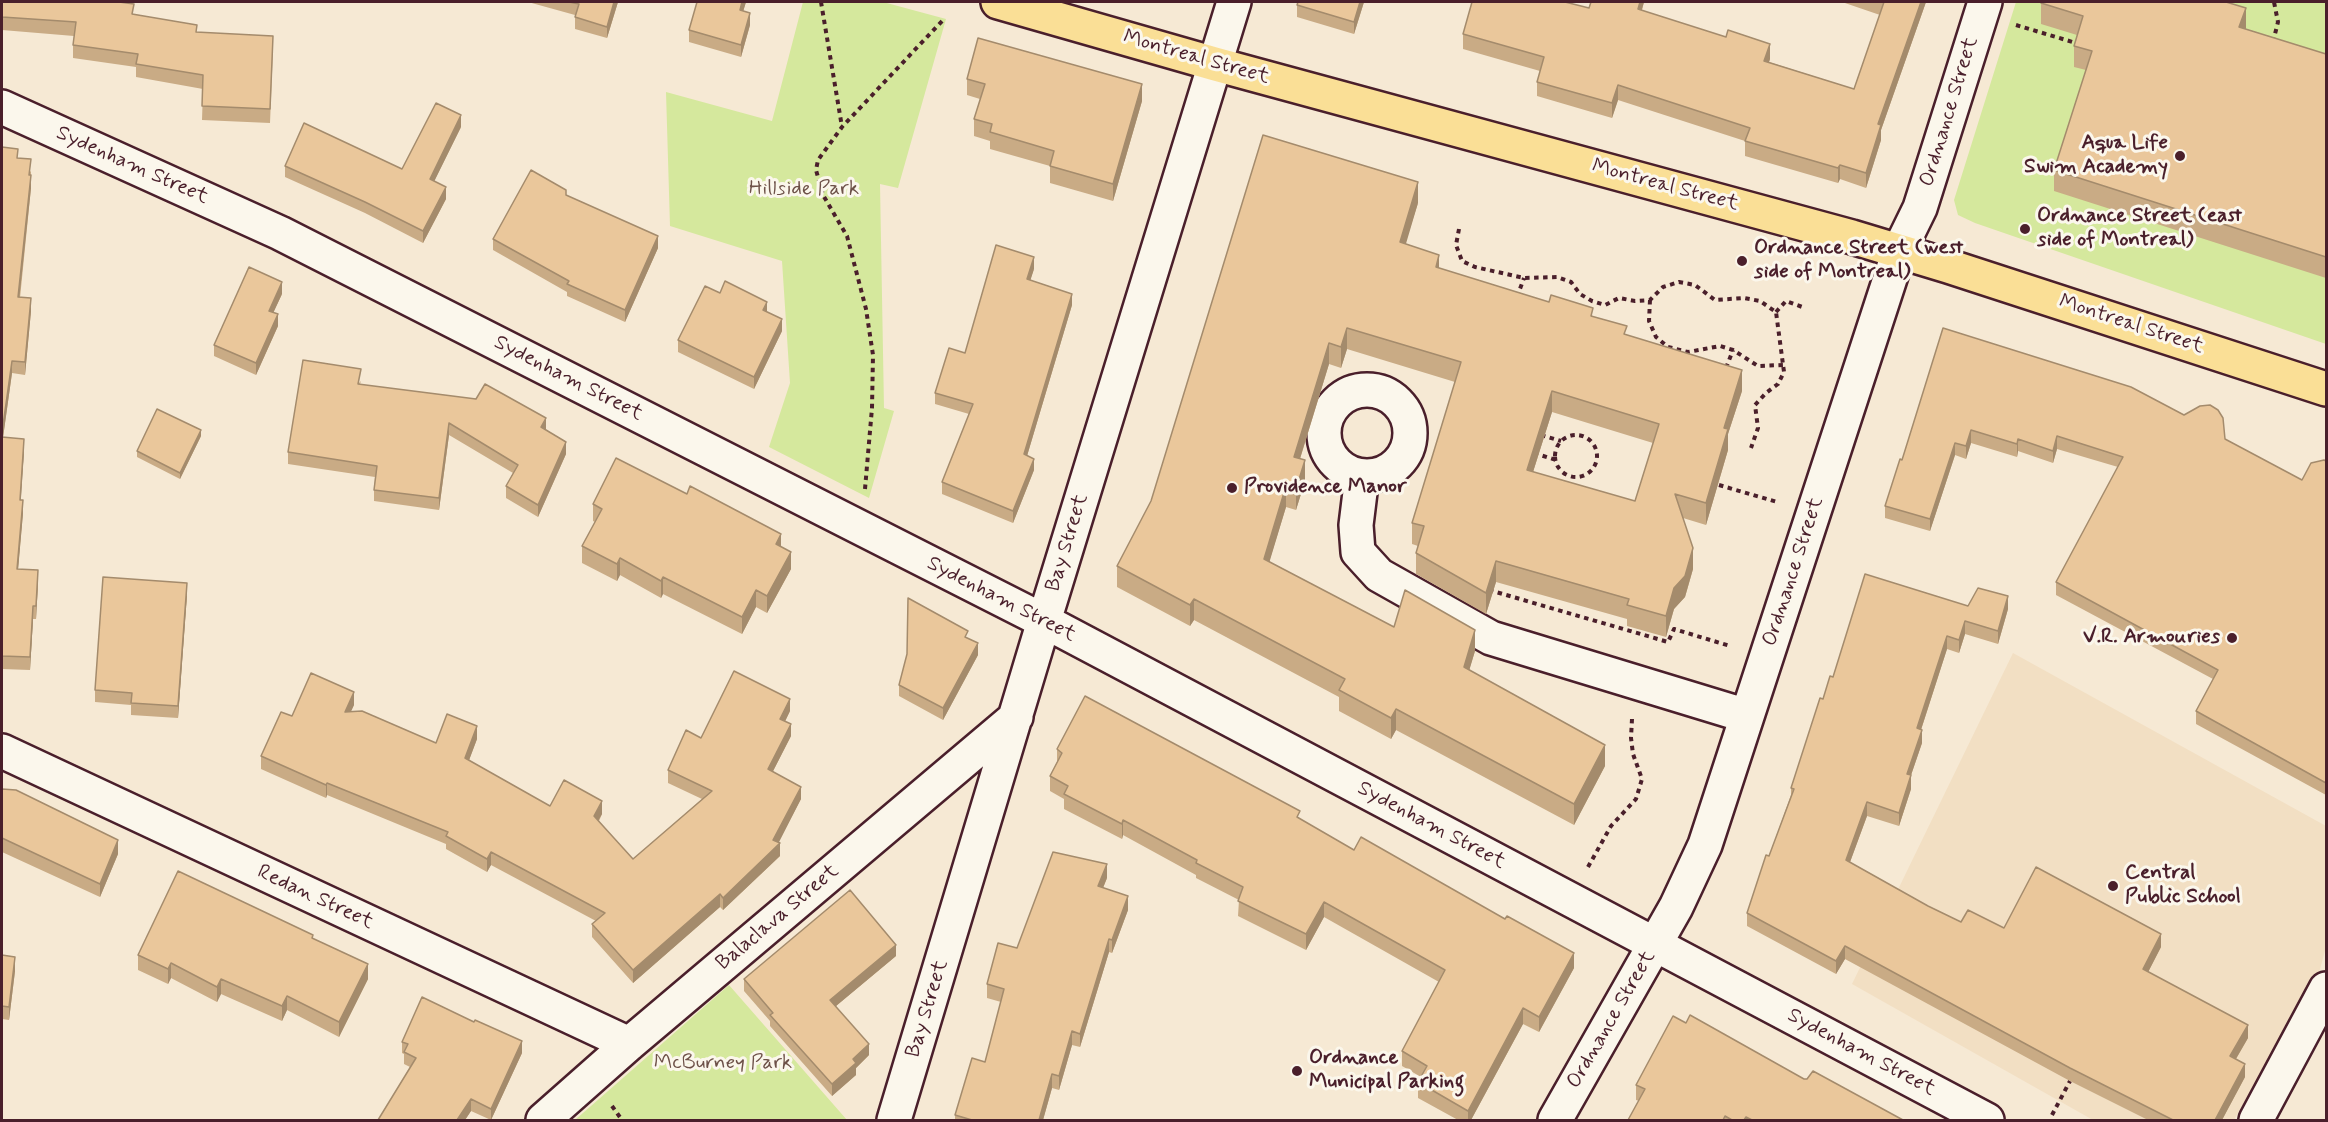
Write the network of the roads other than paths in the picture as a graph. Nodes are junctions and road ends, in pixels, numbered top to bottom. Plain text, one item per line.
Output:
1 (998, 2) edge
2 (1234, 2) edge
3 (1983, 8) edge
4 (1215, 64) junction
5 (2, 107) edge
6 (1899, 252) junction
7 (2326, 389) edge
8 (1362, 476) dead end
9 (1044, 621) junction
10 (1747, 716) junction
11 (1016, 717) junction
12 (2, 751) edge
13 (1655, 943) junction
14 (2326, 989) edge
15 (629, 1044) junction
16 (543, 1120) edge
17 (894, 1120) edge
18 (1555, 1120) edge
19 (1987, 1120) edge
20 (2256, 1120) edge

1 - 4 main road, Montreal Street
2 - 4 street, Bay Street
3 - 6 street, Ordnance Street
4 - 6 main road, Montreal Street
4 - 9 street, Bay Street
5 - 9 street, Sydenham Street
6 - 7 main road, Montreal Street
6 - 10 street, Ordnance Street
8 - 10 street
9 - 11 street, Bay Street
9 - 13 street, Sydenham Street
10 - 13 street, Ordnance Street
11 - 15 street, Balaclava Street
11 - 17 street, Bay Street
12 - 15 street, Redan Street
13 - 18 street, Ordnance Street
13 - 19 street, Sydenham Street
14 - 20 street
15 - 16 street, Balaclava Street

